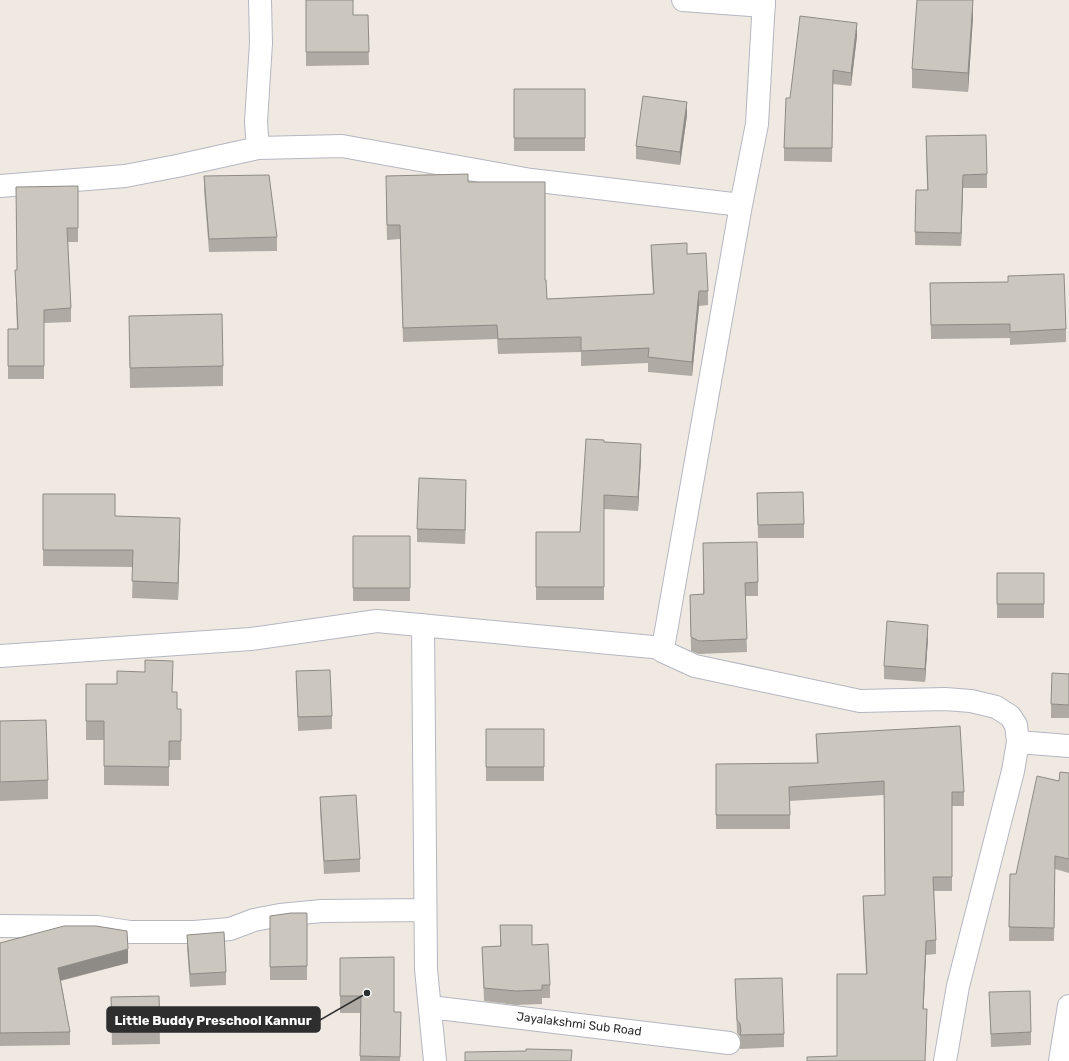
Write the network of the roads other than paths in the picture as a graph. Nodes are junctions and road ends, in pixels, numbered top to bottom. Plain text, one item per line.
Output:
1 (260, 0) edge
2 (683, 0) edge
3 (764, 3) edge
4 (258, 148) junction
5 (0, 186) edge
6 (741, 205) junction
7 (423, 625) junction
8 (663, 648) junction
9 (0, 656) edge
10 (1018, 742) junction
11 (1069, 746) edge
12 (425, 910) junction
13 (0, 926) edge
14 (430, 1006) junction
15 (1069, 1006) edge
16 (729, 1043) dead end
17 (435, 1061) edge
18 (945, 1061) edge
19 (1060, 1061) edge

1 - 4 street
2 - 3 street
3 - 6 street
4 - 5 street
4 - 6 street
6 - 8 street
7 - 8 street
7 - 9 street
7 - 12 street
8 - 10 street
10 - 11 street
10 - 18 street
12 - 13 street
12 - 14 street
14 - 16 street, Jayalakshmi Sub Road
14 - 17 street
15 - 19 street

